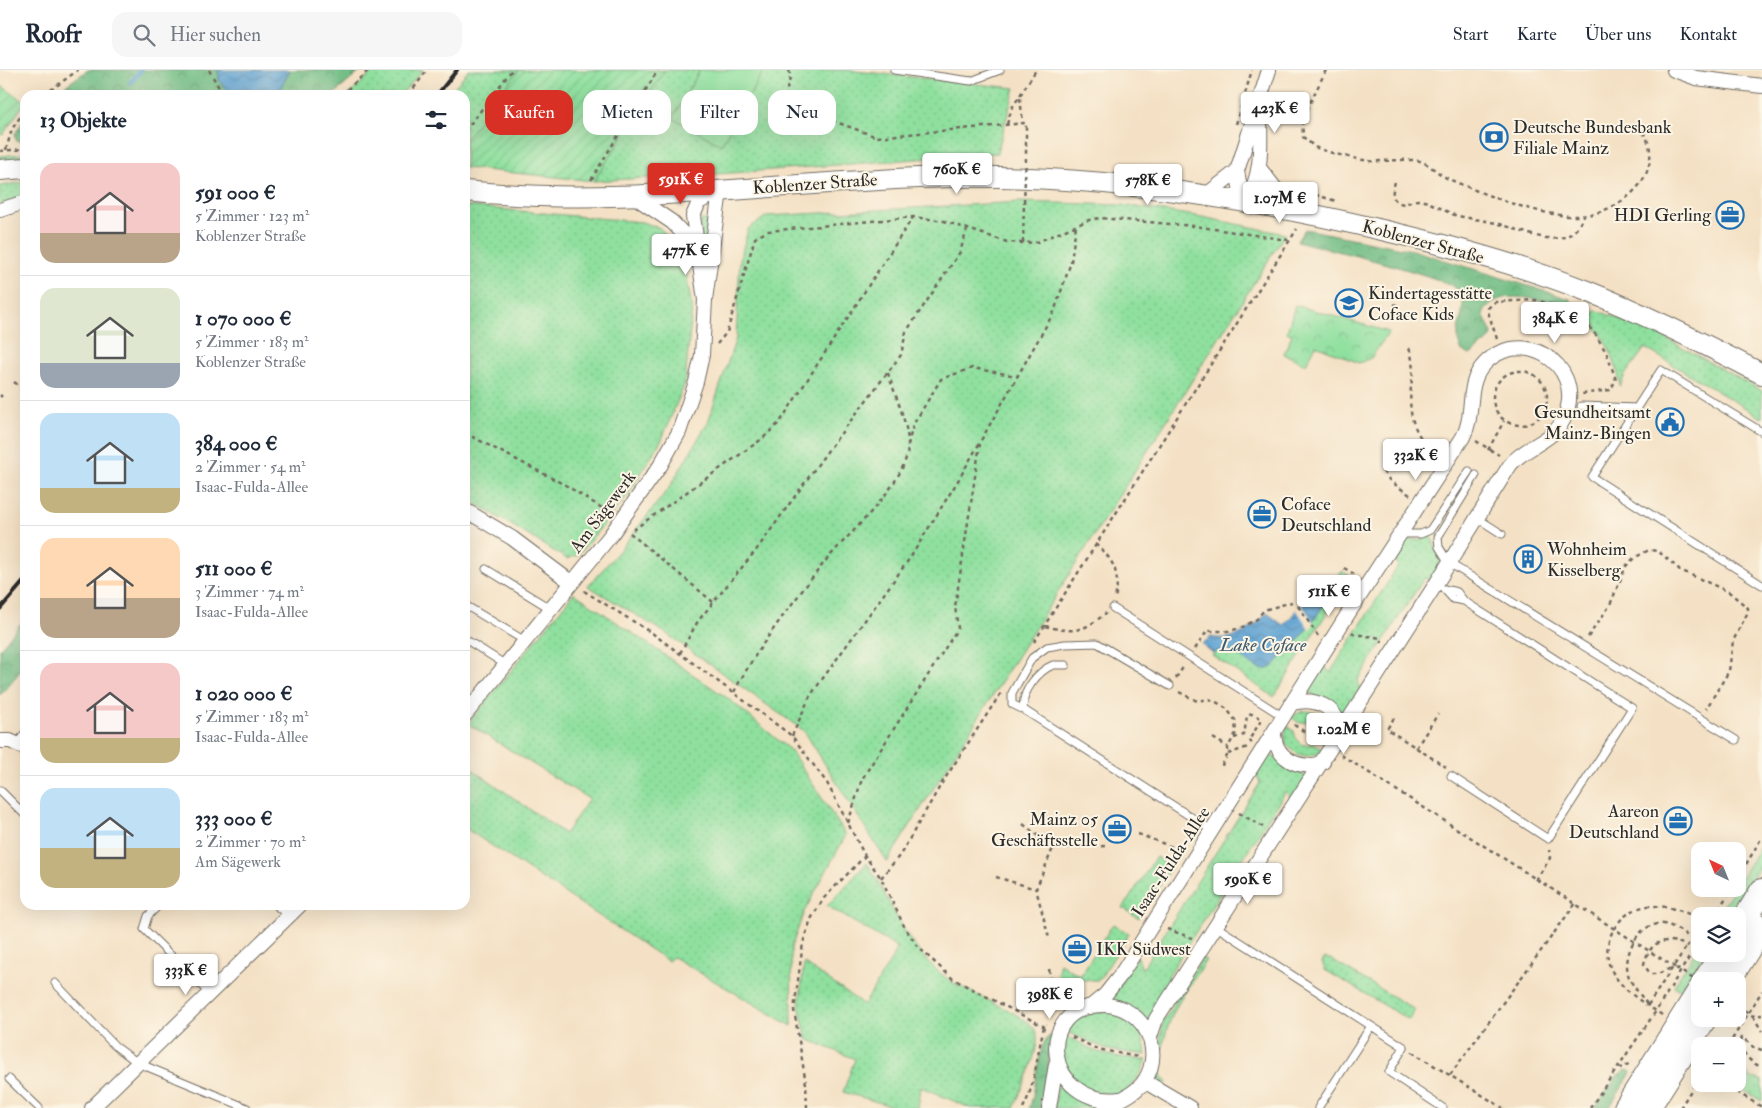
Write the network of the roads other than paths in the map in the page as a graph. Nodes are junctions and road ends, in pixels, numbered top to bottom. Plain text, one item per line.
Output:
1 (894, 70) edge
2 (1000, 70) edge
3 (1268, 70) edge
4 (1674, 70) edge
5 (1762, 86) edge
6 (1260, 99) junction
7 (20, 168) edge
8 (1260, 169) junction
9 (0, 170) edge
10 (1237, 171) junction
11 (470, 191) edge
12 (720, 191) junction
13 (1206, 195) junction
14 (632, 196) junction
15 (1246, 201) junction
16 (20, 204) edge
17 (0, 210) edge
18 (1303, 218) junction
19 (697, 249) junction
20 (705, 300) junction
21 (1762, 374) edge
22 (1581, 406) dead end
23 (1637, 408) junction
24 (1762, 432) edge
25 (470, 513) edge
26 (1477, 518) junction
27 (1400, 534) junction
28 (1502, 534) dead end
29 (1449, 563) junction
30 (486, 569) dead end
31 (572, 583) junction
32 (1440, 586) junction
33 (1762, 586) edge
34 (470, 608) edge
35 (1113, 608) road end
36 (551, 609) junction
37 (525, 641) junction
38 (470, 642) edge
39 (506, 665) junction
40 (1066, 666) dead end
41 (1170, 686) road end
42 (1292, 703) junction
43 (470, 709) edge
44 (1024, 710) junction
45 (1276, 712) dead end
46 (1274, 732) junction
47 (1340, 734) junction
48 (1736, 740) dead end
49 (0, 741) edge
50 (20, 742) edge
51 (1323, 762) junction
52 (1451, 776) dead end
53 (0, 790) edge
54 (20, 810) edge
55 (1213, 831) junction
56 (1762, 890) edge
57 (154, 910) edge
58 (288, 910) edge
59 (1746, 917) edge
60 (1217, 927) junction
61 (1762, 927) edge
62 (1734, 972) edge
63 (55, 983) dead end
64 (209, 993) junction
65 (1691, 1004) edge
66 (1090, 1007) junction
67 (1371, 1026) junction
68 (1699, 1027) edge
69 (1150, 1037) junction
70 (138, 1063) junction
71 (1056, 1063) junction
72 (10, 1079) dead end
73 (1144, 1081) junction
74 (1120, 1100) junction
75 (39, 1108) edge
76 (92, 1108) edge
77 (246, 1108) edge
78 (1049, 1108) edge
79 (1105, 1108) edge
80 (1190, 1108) edge
81 (1318, 1108) edge
82 (1444, 1108) edge
83 (1626, 1108) edge
84 (1648, 1108) edge

1 - 2 lane
3 - 6 street
4 - 5 street
6 - 8 street
6 - 10 street
7 - 9 main road
8 - 15 street
8 - 18 street
10 - 13 street
10 - 15 street
11 - 14 main road, Koblenzer Straße
12 - 13 main road, Koblenzer Straße
12 - 14 main road, Koblenzer Straße
12 - 19 street, Am Sägewerk
12 - 20 street, Am Sägewerk
13 - 15 main road, Koblenzer Straße
14 - 19 street
15 - 18 main road, Koblenzer Straße
16 - 17 street
18 - 21 main road, Koblenzer Straße
19 - 20 street, Am Sägewerk
20 - 31 street, Am Sägewerk
22 - 23 lane
23 - 24 lane
23 - 33 lane
25 - 31 street
26 - 27 street, Isaac-Fulda-Allee
26 - 28 lane
26 - 29 street, Isaac-Fulda-Allee
27 - 29 lane
27 - 42 street, Isaac-Fulda-Allee
29 - 32 street, Isaac-Fulda-Allee
29 - 48 lane
30 - 36 lane
31 - 36 street, Am Sägewerk
32 - 47 street, Isaac-Fulda-Allee
32 - 52 lane
34 - 37 lane
35 - 45 lane
36 - 37 street, Am Sägewerk
37 - 39 street, Am Sägewerk
38 - 39 lane
39 - 43 street, Am Sägewerk
40 - 44 lane
41 - 44 lane
42 - 46 street, Isaac-Fulda-Allee
42 - 47 street
44 - 55 lane
46 - 51 street
46 - 55 street, Isaac-Fulda-Allee
47 - 51 street, Isaac-Fulda-Allee
49 - 50 street
51 - 60 street, Isaac-Fulda-Allee
53 - 54 lane
55 - 66 street, Isaac-Fulda-Allee
56 - 59 highway
57 - 64 lane
58 - 64 street
60 - 67 lane
60 - 69 street, Isaac-Fulda-Allee
61 - 62 highway
63 - 70 lane
64 - 70 street
65 - 83 highway
66 - 69 street
66 - 71 street, Isaac-Fulda-Allee
67 - 81 lane
67 - 82 lane
68 - 84 highway
69 - 73 street, Isaac-Fulda-Allee
70 - 76 street
70 - 77 lane
71 - 74 street
71 - 78 street
72 - 75 lane
73 - 74 street
73 - 80 street
74 - 79 street

